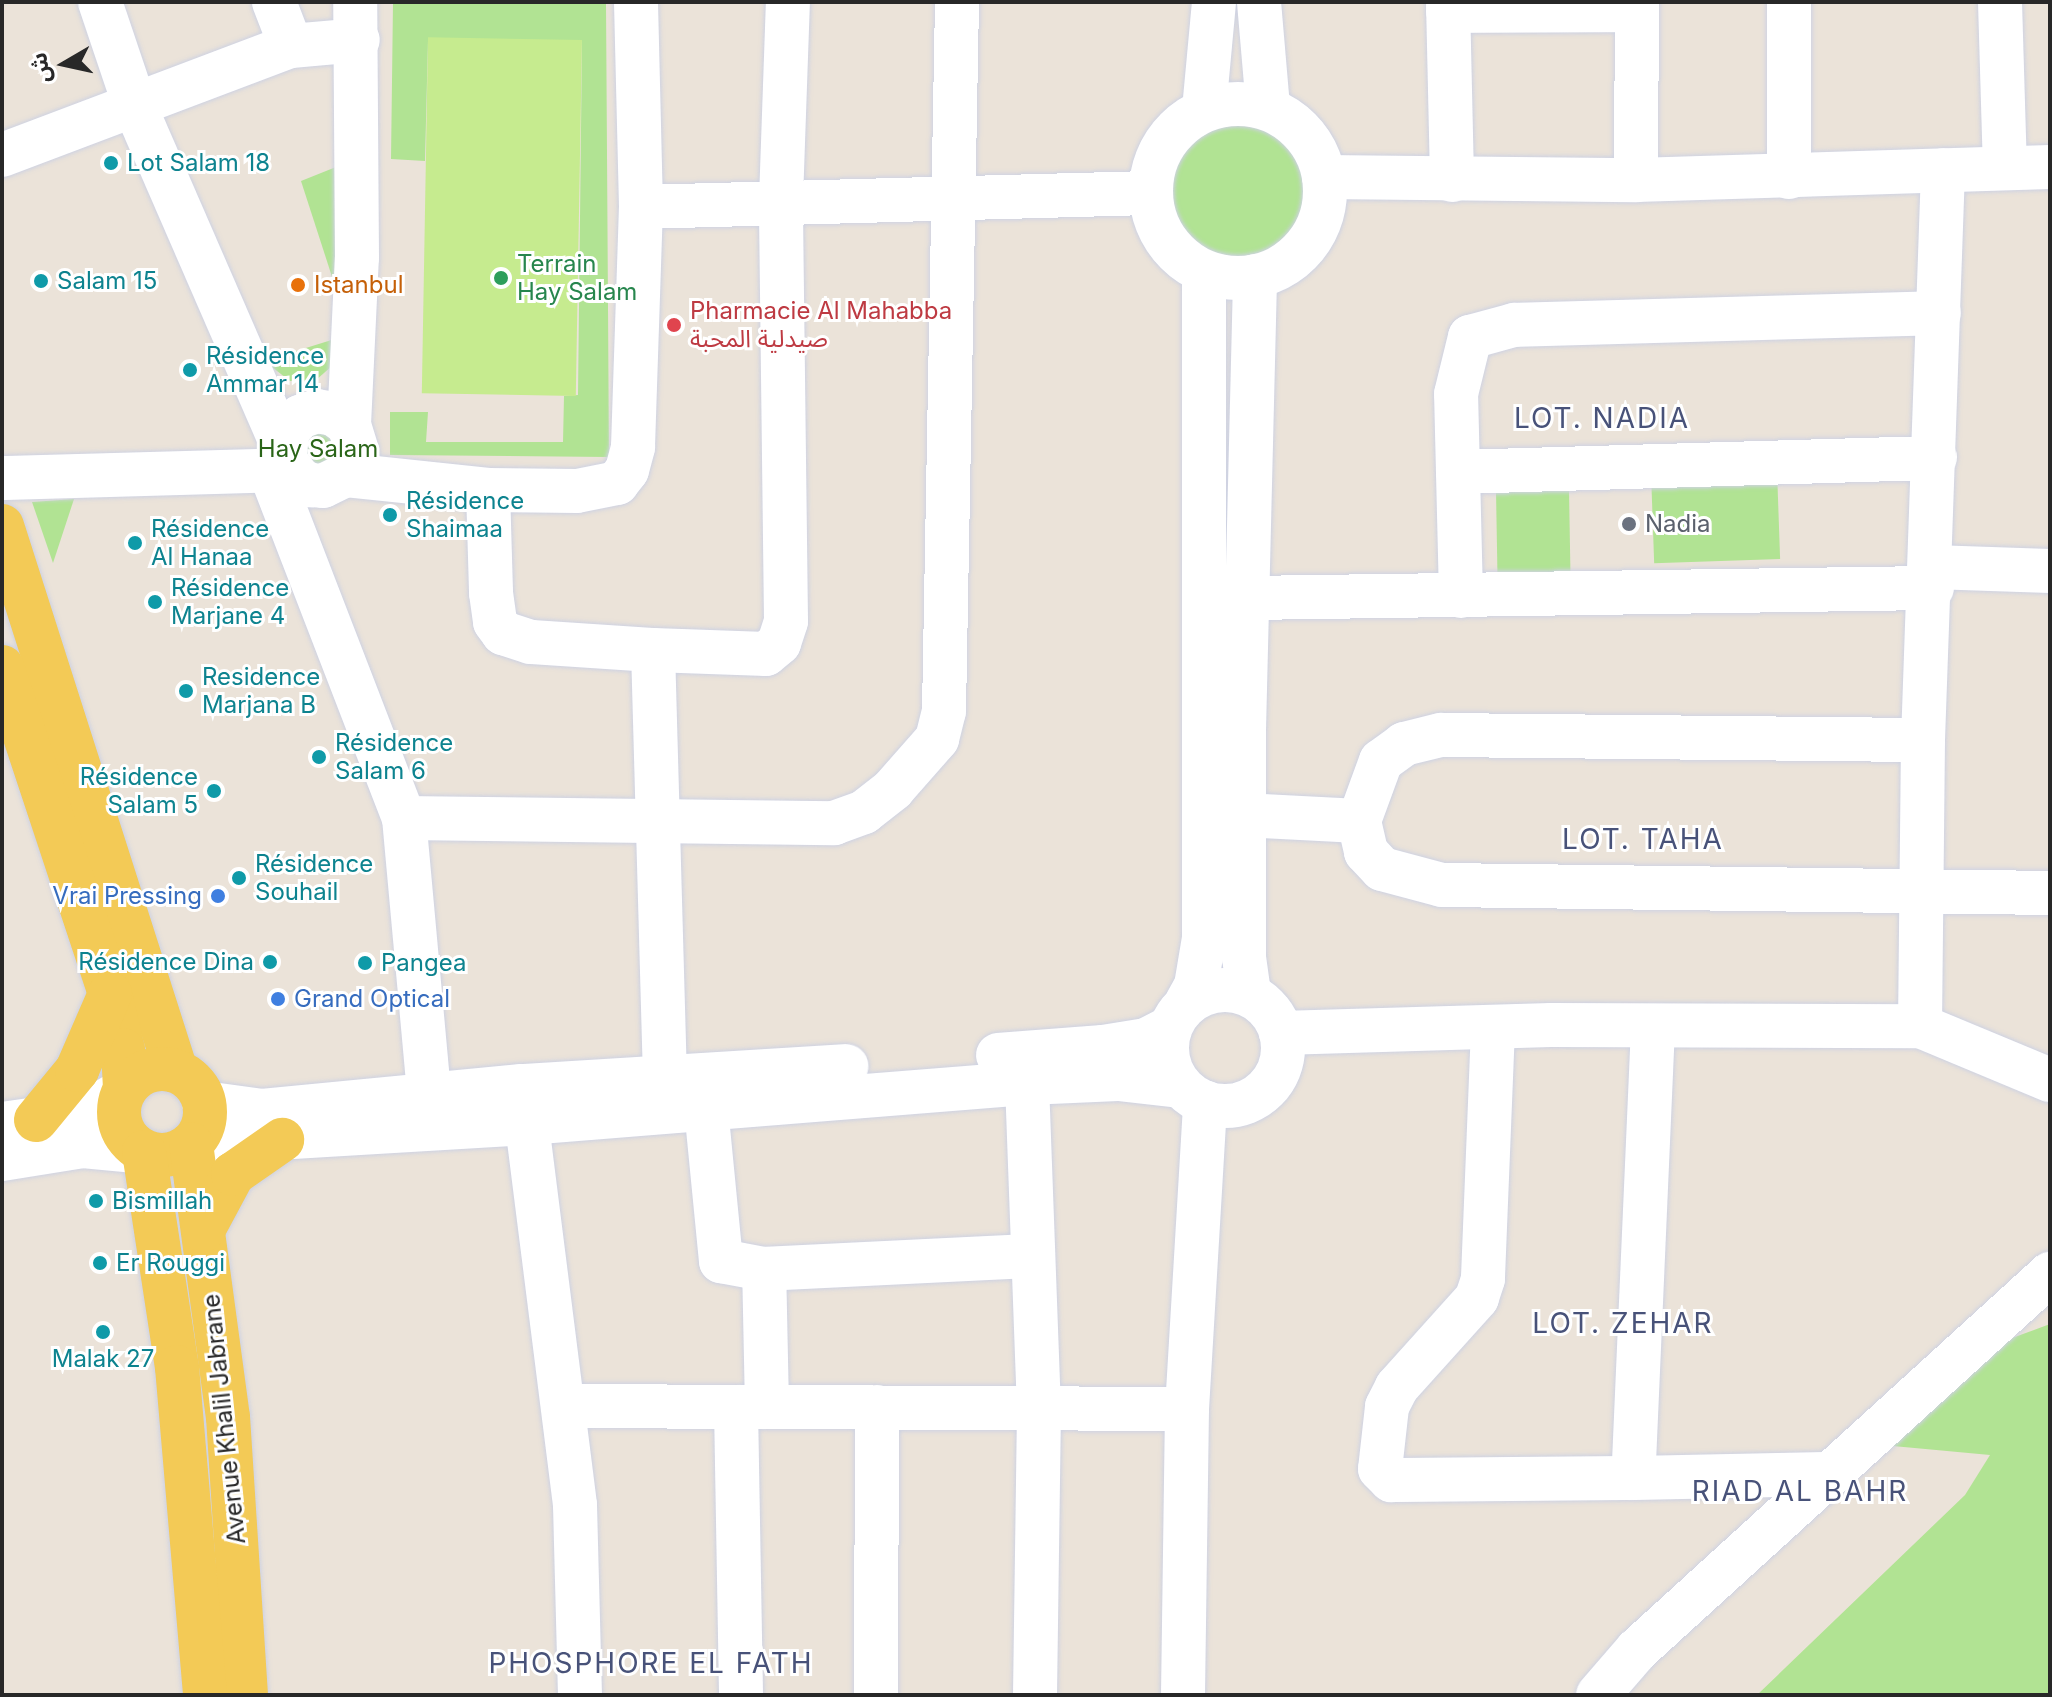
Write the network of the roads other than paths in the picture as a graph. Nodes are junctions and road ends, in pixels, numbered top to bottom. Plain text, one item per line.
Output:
1 (100, 2) edge
2 (274, 2) edge
3 (636, 2) edge
4 (788, 2) edge
5 (957, 2) edge
6 (1214, 2) edge
7 (1259, 2) edge
8 (1789, 2) edge
9 (2000, 2) edge
10 (1636, 6) edge
11 (1448, 7) edge
12 (356, 21) edge
13 (291, 46) junction
14 (1268, 108) junction
15 (136, 109) junction
16 (1204, 110) junction
17 (2, 155) edge
18 (2050, 167) edge
19 (2005, 168) junction
20 (1943, 170) junction
21 (1324, 177) junction
22 (1789, 177) junction
23 (1452, 180) junction
24 (1636, 180) junction
25 (1150, 193) junction
26 (952, 196) junction
27 (781, 200) junction
28 (641, 207) junction
29 (1204, 272) junction
30 (1255, 276) junction
31 (1939, 313) junction
32 (349, 425) junction
33 (1935, 458) junction
34 (281, 463) junction
35 (1458, 472) junction
36 (346, 475) junction
37 (2, 478) edge
38 (488, 490) junction
39 (2, 526) edge
40 (2050, 571) edge
41 (1932, 578) junction
42 (1461, 596) junction
43 (1248, 598) junction
44 (653, 650) junction
45 (2, 667) edge
46 (1923, 740) junction
47 (1243, 815) junction
48 (404, 818) junction
49 (1359, 821) junction
50 (661, 825) junction
51 (1921, 888) junction
52 (2050, 893) edge
53 (1249, 993) junction
54 (110, 994) junction
55 (1178, 1016) junction
56 (1920, 1026) junction
57 (1653, 1027) junction
58 (1493, 1028) junction
59 (1281, 1033) junction
60 (665, 1079) junction
61 (2050, 1080) edge
62 (1027, 1083) junction
63 (125, 1089) junction
64 (429, 1094) junction
65 (1192, 1095) junction
66 (525, 1104) junction
67 (706, 1108) junction
68 (191, 1115) junction
69 (19, 1122) edge
70 (282, 1140) junction
71 (144, 1152) junction
72 (2, 1159) edge
73 (203, 1230) junction
74 (1033, 1256) junction
75 (764, 1269) junction
76 (2050, 1274) edge
77 (564, 1406) junction
78 (752, 1407) junction
79 (877, 1407) junction
80 (1039, 1409) junction
81 (1187, 1409) junction
82 (1827, 1474) junction
83 (1633, 1478) junction
84 (205, 1695) edge
85 (246, 1695) edge
86 (580, 1695) edge
87 (741, 1695) edge
88 (876, 1695) edge
89 (1035, 1695) edge
90 (1183, 1695) edge
91 (1598, 1695) edge

1 - 15 street
2 - 13 street
3 - 28 street
4 - 27 street
5 - 26 street
6 - 16 street
7 - 14 street
8 - 22 street
9 - 19 street
10 - 11 street
10 - 24 street
11 - 23 street
12 - 13 street
12 - 32 street
13 - 15 street
14 - 16 street
14 - 21 street
15 - 17 street
15 - 34 street
16 - 25 street
18 - 19 street
19 - 20 street
20 - 22 street
20 - 31 street
21 - 23 street
21 - 30 street
22 - 24 street
23 - 24 street
25 - 26 street
25 - 29 street
26 - 27 street
26 - 50 street
27 - 28 street
27 - 44 street
28 - 38 street
29 - 30 street
29 - 55 street
30 - 43 street
31 - 33 street
31 - 35 street
32 - 34 street
32 - 36 street
33 - 35 street
33 - 41 street
34 - 36 street
34 - 37 street
34 - 48 street
35 - 42 street
36 - 38 street
38 - 44 street
39 - 68 main road, Avenue Khalil Jabrane
40 - 41 street
41 - 42 street
41 - 46 street
42 - 43 street
43 - 47 street
44 - 50 street
45 - 54 main road
46 - 49 street
46 - 51 street
47 - 49 street
47 - 53 street
48 - 50 street
48 - 64 street
49 - 51 street
50 - 60 street
51 - 52 street
51 - 56 street
53 - 55 street
53 - 59 street
54 - 63 main road
54 - 69 main road
55 - 60 street
55 - 65 street
56 - 57 street
56 - 61 street
57 - 58 street
57 - 83 street
58 - 59 street
58 - 83 street
59 - 65 street
60 - 66 street
62 - 65 street
62 - 67 street
62 - 74 street
63 - 68 main road
63 - 69 street
63 - 71 main road
64 - 66 street
64 - 68 street
65 - 81 street
66 - 67 street
66 - 70 street
66 - 77 street
67 - 75 street
68 - 70 street
68 - 71 main road
68 - 73 main road, Avenue Khalil Jabrane
70 - 73 main road
71 - 72 street
71 - 84 main road, Avenue Khalil Jabrane
73 - 85 main road, Avenue Khalil Jabrane
74 - 75 street
74 - 80 street
75 - 78 street
76 - 82 street
77 - 78 street
77 - 86 street
78 - 79 street
78 - 87 street
79 - 80 street
79 - 88 street
80 - 81 street
80 - 89 street
81 - 90 street
82 - 83 street
82 - 91 street

